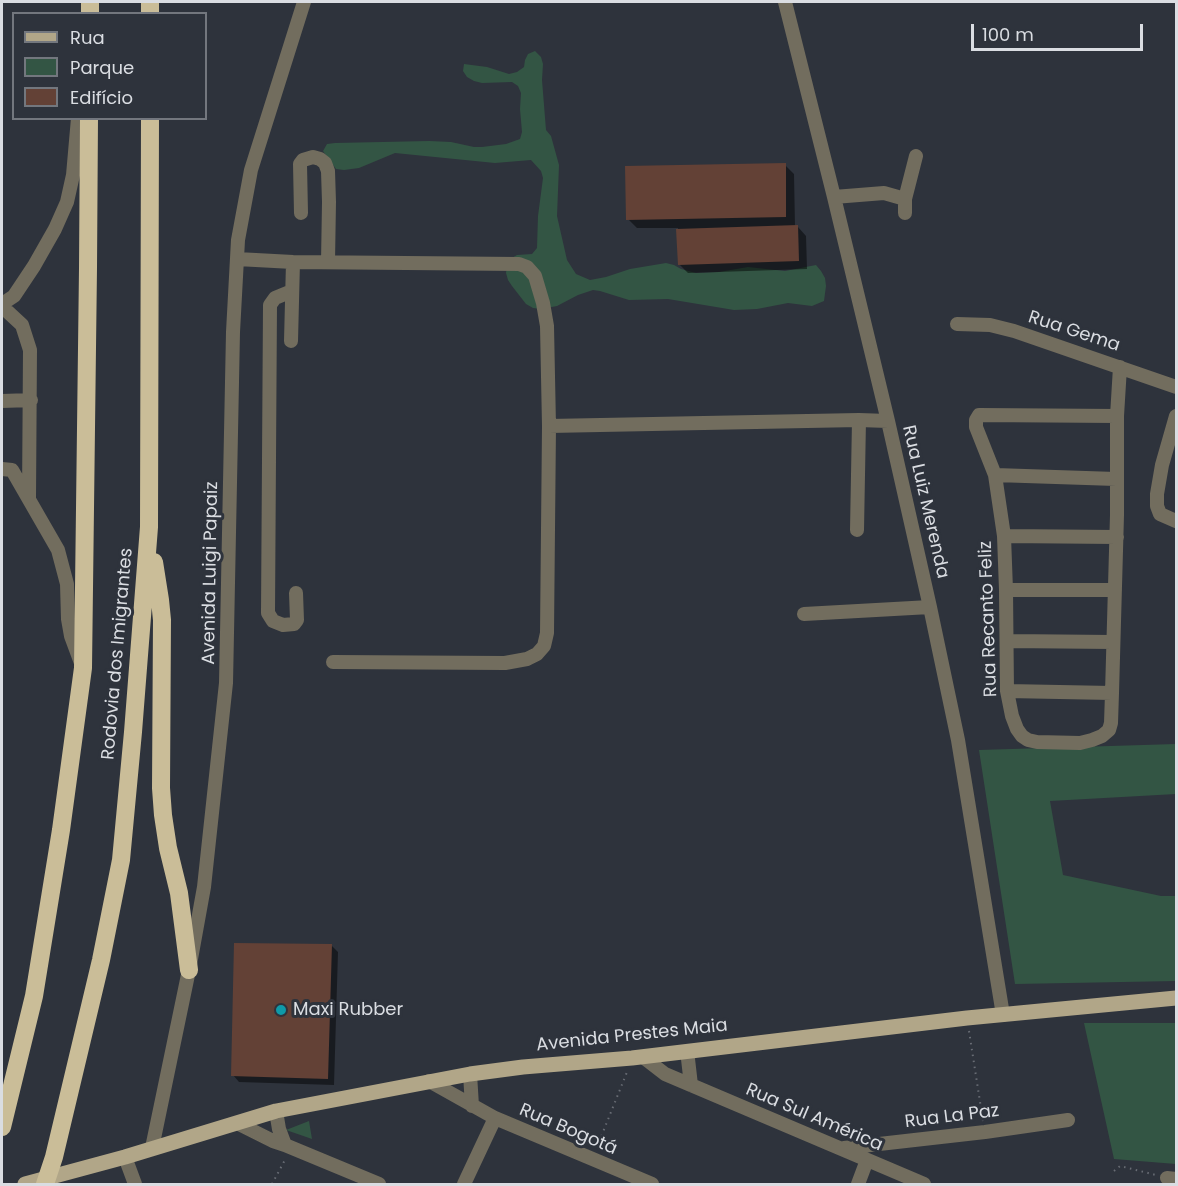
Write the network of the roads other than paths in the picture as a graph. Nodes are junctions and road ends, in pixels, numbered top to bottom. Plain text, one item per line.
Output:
1 (304, 2) edge
2 (785, 2) edge
3 (78, 120) edge
4 (89, 120) edge
5 (150, 120) edge
6 (916, 156) dead end
7 (834, 196) junction
8 (301, 213) dead end
9 (237, 259) junction
10 (293, 262) junction
11 (328, 262) junction
12 (292, 291) junction
13 (5, 308) edge
14 (957, 324) dead end
15 (291, 341) dead end
16 (1120, 367) junction
17 (1176, 387) edge
18 (31, 400) junction
19 (2, 401) edge
20 (1117, 416) junction
21 (1176, 416) edge
22 (858, 420) junction
23 (888, 422) junction
24 (549, 426) junction
25 (2, 469) edge
26 (995, 475) junction
27 (1116, 479) junction
28 (29, 499) junction
29 (1176, 521) edge
30 (149, 527) junction
31 (857, 530) dead end
32 (1004, 536) junction
33 (1117, 537) junction
34 (1006, 590) junction
35 (1115, 590) junction
36 (296, 593) dead end
37 (930, 607) junction
38 (804, 614) dead end
39 (1006, 642) junction
40 (1113, 642) junction
41 (333, 662) dead end
42 (83, 668) junction
43 (1007, 691) junction
44 (1112, 693) junction
45 (189, 970) junction
46 (1176, 999) edge
47 (1003, 1015) junction
48 (689, 1051) junction
49 (638, 1057) junction
50 (470, 1074) junction
51 (429, 1081) junction
52 (691, 1085) junction
53 (472, 1106) junction
54 (276, 1111) junction
55 (495, 1118) junction
56 (1068, 1120) dead end
57 (237, 1123) junction
58 (2, 1127) edge
59 (289, 1146) junction
60 (152, 1148) junction
61 (841, 1148) junction
62 (125, 1157) junction
63 (867, 1160) junction
64 (25, 1185) edge
65 (45, 1185) edge
66 (135, 1185) edge
67 (379, 1185) edge
68 (464, 1185) edge
69 (652, 1185) edge
70 (858, 1185) edge
71 (924, 1185) edge

1 - 9 street, Avenida Luigi Papaiz
2 - 7 street, Rua Luiz Merenda
3 - 13 street
4 - 42 highway, Rodovia dos Imigrantes
5 - 30 highway, Rodovia dos Imigrantes
6 - 7 street
7 - 23 street, Rua Luiz Merenda
8 - 11 street
9 - 10 street
9 - 45 street, Avenida Luigi Papaiz
10 - 11 street
10 - 12 street
11 - 24 street
12 - 15 street
12 - 36 street
13 - 18 street
14 - 16 street, Rua Gema
16 - 17 street, Rua Gema
16 - 20 street, Rua Recanto Feliz
18 - 19 street
18 - 28 street
20 - 26 street, Rua Recanto Feliz
20 - 27 street, Rua Recanto Feliz
21 - 29 street
22 - 23 street
22 - 24 street
22 - 31 street
23 - 37 street, Rua Luiz Merenda
24 - 41 street
25 - 28 street
26 - 27 street
26 - 32 street, Rua Recanto Feliz
27 - 33 street, Rua Recanto Feliz
28 - 42 street
30 - 45 highway
30 - 65 highway, Rodovia dos Imigrantes
32 - 33 street
32 - 34 street, Rua Recanto Feliz
33 - 35 street, Rua Recanto Feliz
34 - 35 street
34 - 39 street, Rua Recanto Feliz
35 - 40 street, Rua Recanto Feliz
37 - 38 street
37 - 47 street, Rua Luiz Merenda
39 - 40 street
39 - 43 street, Rua Recanto Feliz
40 - 44 street, Rua Recanto Feliz
42 - 58 highway, Rodovia dos Imigrantes
43 - 44 street
43 - 44 street, Rua Recanto Feliz
45 - 60 street, Avenida Luigi Papaiz
46 - 47 main road, Avenida Prestes Maia
47 - 48 main road, Avenida Prestes Maia
48 - 49 main road, Avenida Prestes Maia
48 - 52 street
49 - 50 main road, Avenida Prestes Maia
49 - 52 street, Rua Sul América
50 - 51 main road, Avenida Prestes Maia
50 - 53 street
51 - 53 street, Rua Bogotá
51 - 54 main road, Avenida Prestes Maia
52 - 61 street, Rua Sul América
53 - 55 street, Rua Bogotá
54 - 57 main road, Avenida Prestes Maia
54 - 59 street
55 - 68 street
55 - 69 street, Rua Bogotá
56 - 61 street, Rua La Paz
57 - 59 street
57 - 60 main road, Avenida Prestes Maia
59 - 67 street
60 - 62 main road, Avenida Prestes Maia
61 - 63 street, Rua Sul América
62 - 64 main road, Avenida Prestes Maia
62 - 66 street
63 - 70 street
63 - 71 street, Rua Sul América

